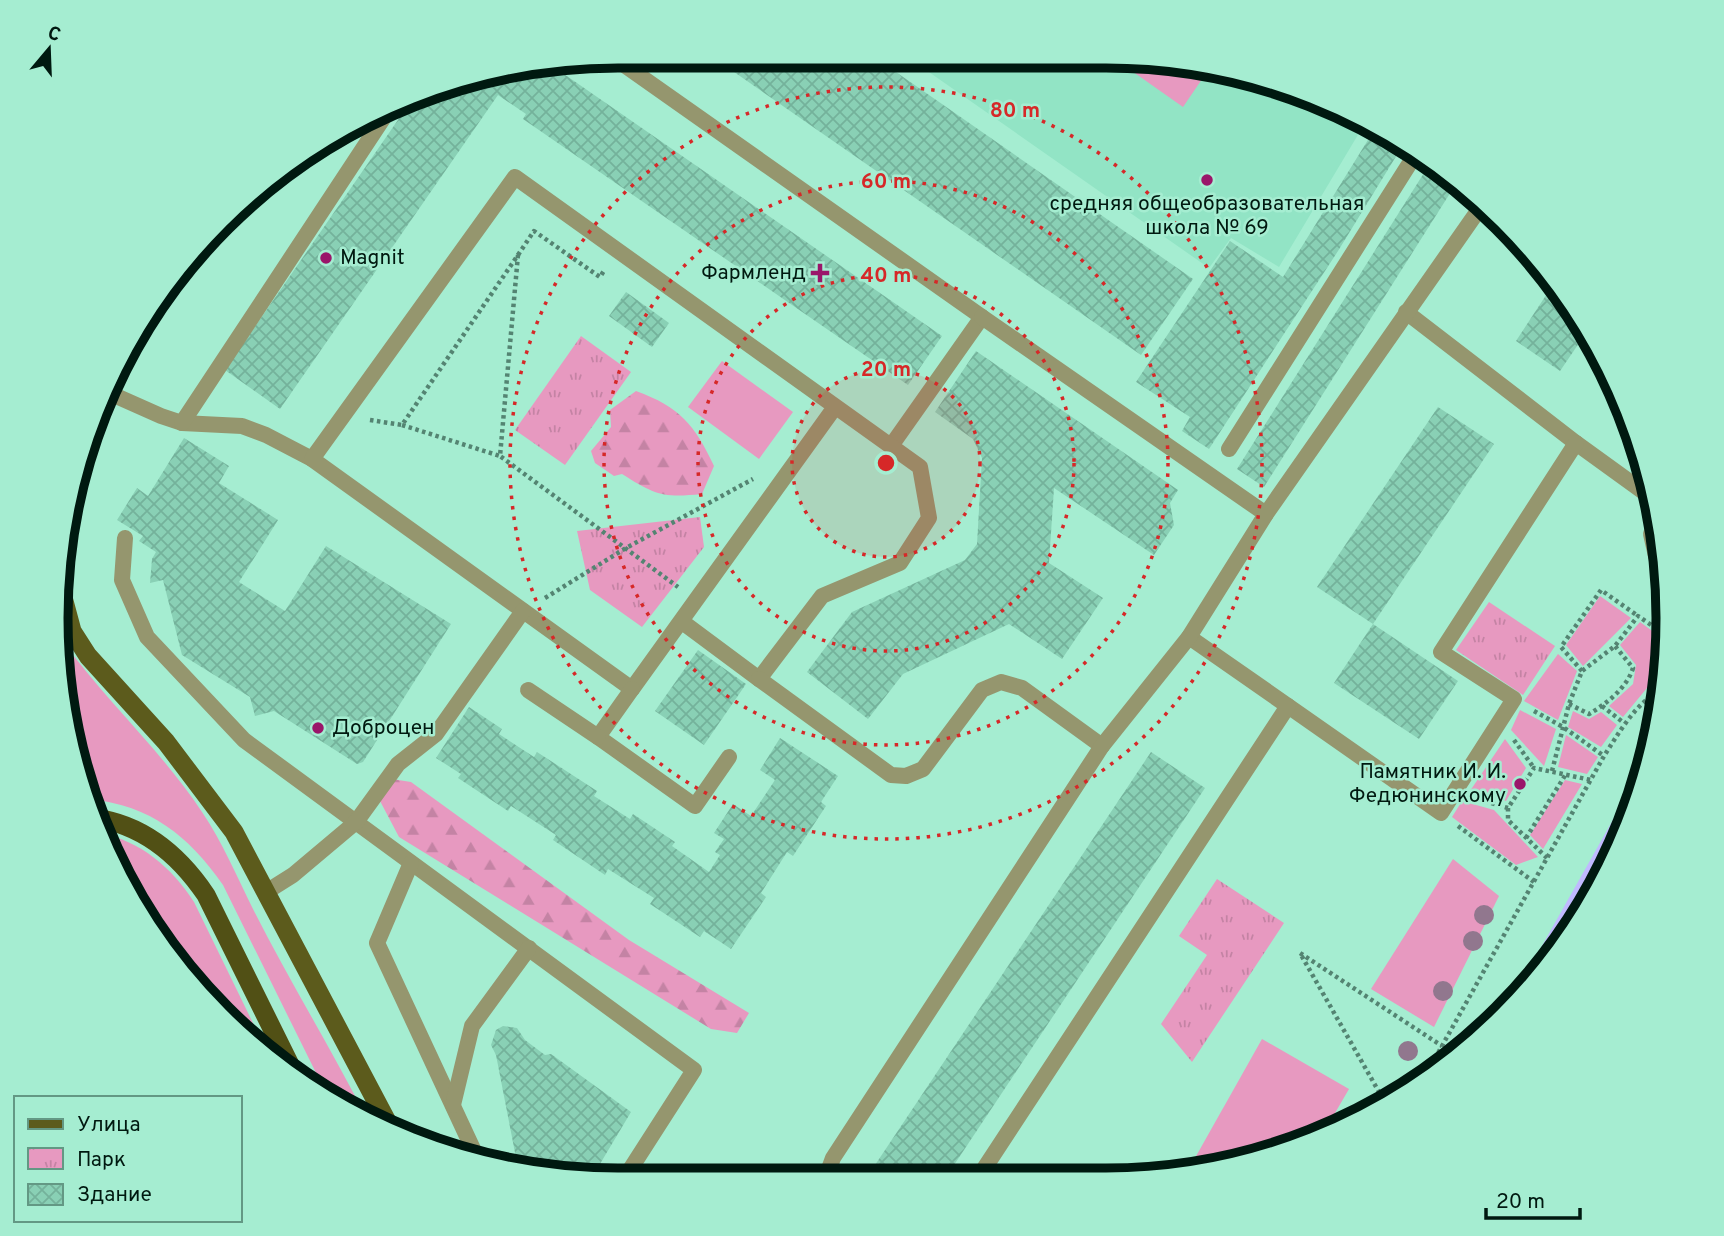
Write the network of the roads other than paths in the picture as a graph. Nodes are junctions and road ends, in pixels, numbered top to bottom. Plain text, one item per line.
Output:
1 (629, 68) edge
2 (380, 123) edge
3 (1411, 161) edge
4 (1477, 213) edge
5 (1406, 312) junction
6 (982, 317) junction
7 (116, 396) edge
8 (835, 407) junction
9 (182, 423) junction
10 (1576, 443) junction
11 (891, 446) junction
12 (1229, 449) dead end
13 (312, 459) junction
14 (1640, 489) edge
15 (1266, 514) junction
16 (125, 538) dead end
17 (523, 611) junction
18 (68, 616) edge
19 (681, 621) junction
20 (1189, 637) junction
21 (759, 680) junction
22 (632, 689) junction
23 (528, 690) dead end
24 (1288, 706) junction
25 (598, 737) junction
26 (1102, 746) junction
27 (729, 757) dead end
28 (107, 821) edge
29 (356, 822) junction
30 (411, 863) junction
31 (266, 892) junction
32 (529, 948) junction
33 (285, 1056) edge
34 (453, 1105) junction
35 (384, 1115) edge
36 (473, 1148) edge
37 (631, 1168) edge
38 (829, 1168) edge
39 (985, 1168) edge

1 - 6 lane
2 - 9 lane
3 - 12 lane
4 - 5 lane
5 - 10 lane
5 - 15 lane
6 - 11 lane
6 - 15 lane
7 - 9 lane
8 - 11 lane
8 - 13 lane
8 - 19 lane
9 - 13 lane
10 - 14 lane
10 - 24 lane
11 - 21 lane
13 - 17 lane
15 - 20 lane
16 - 29 lane
17 - 22 lane
17 - 29 lane
18 - 31 main road
19 - 21 lane
19 - 22 lane
20 - 24 lane
20 - 26 lane
21 - 26 lane
22 - 25 lane
23 - 25 lane
24 - 39 lane
25 - 27 lane
26 - 38 lane
28 - 33 highway
29 - 30 lane
29 - 31 lane
30 - 32 lane
30 - 34 lane
31 - 35 main road
32 - 34 lane
32 - 37 lane
34 - 36 lane

